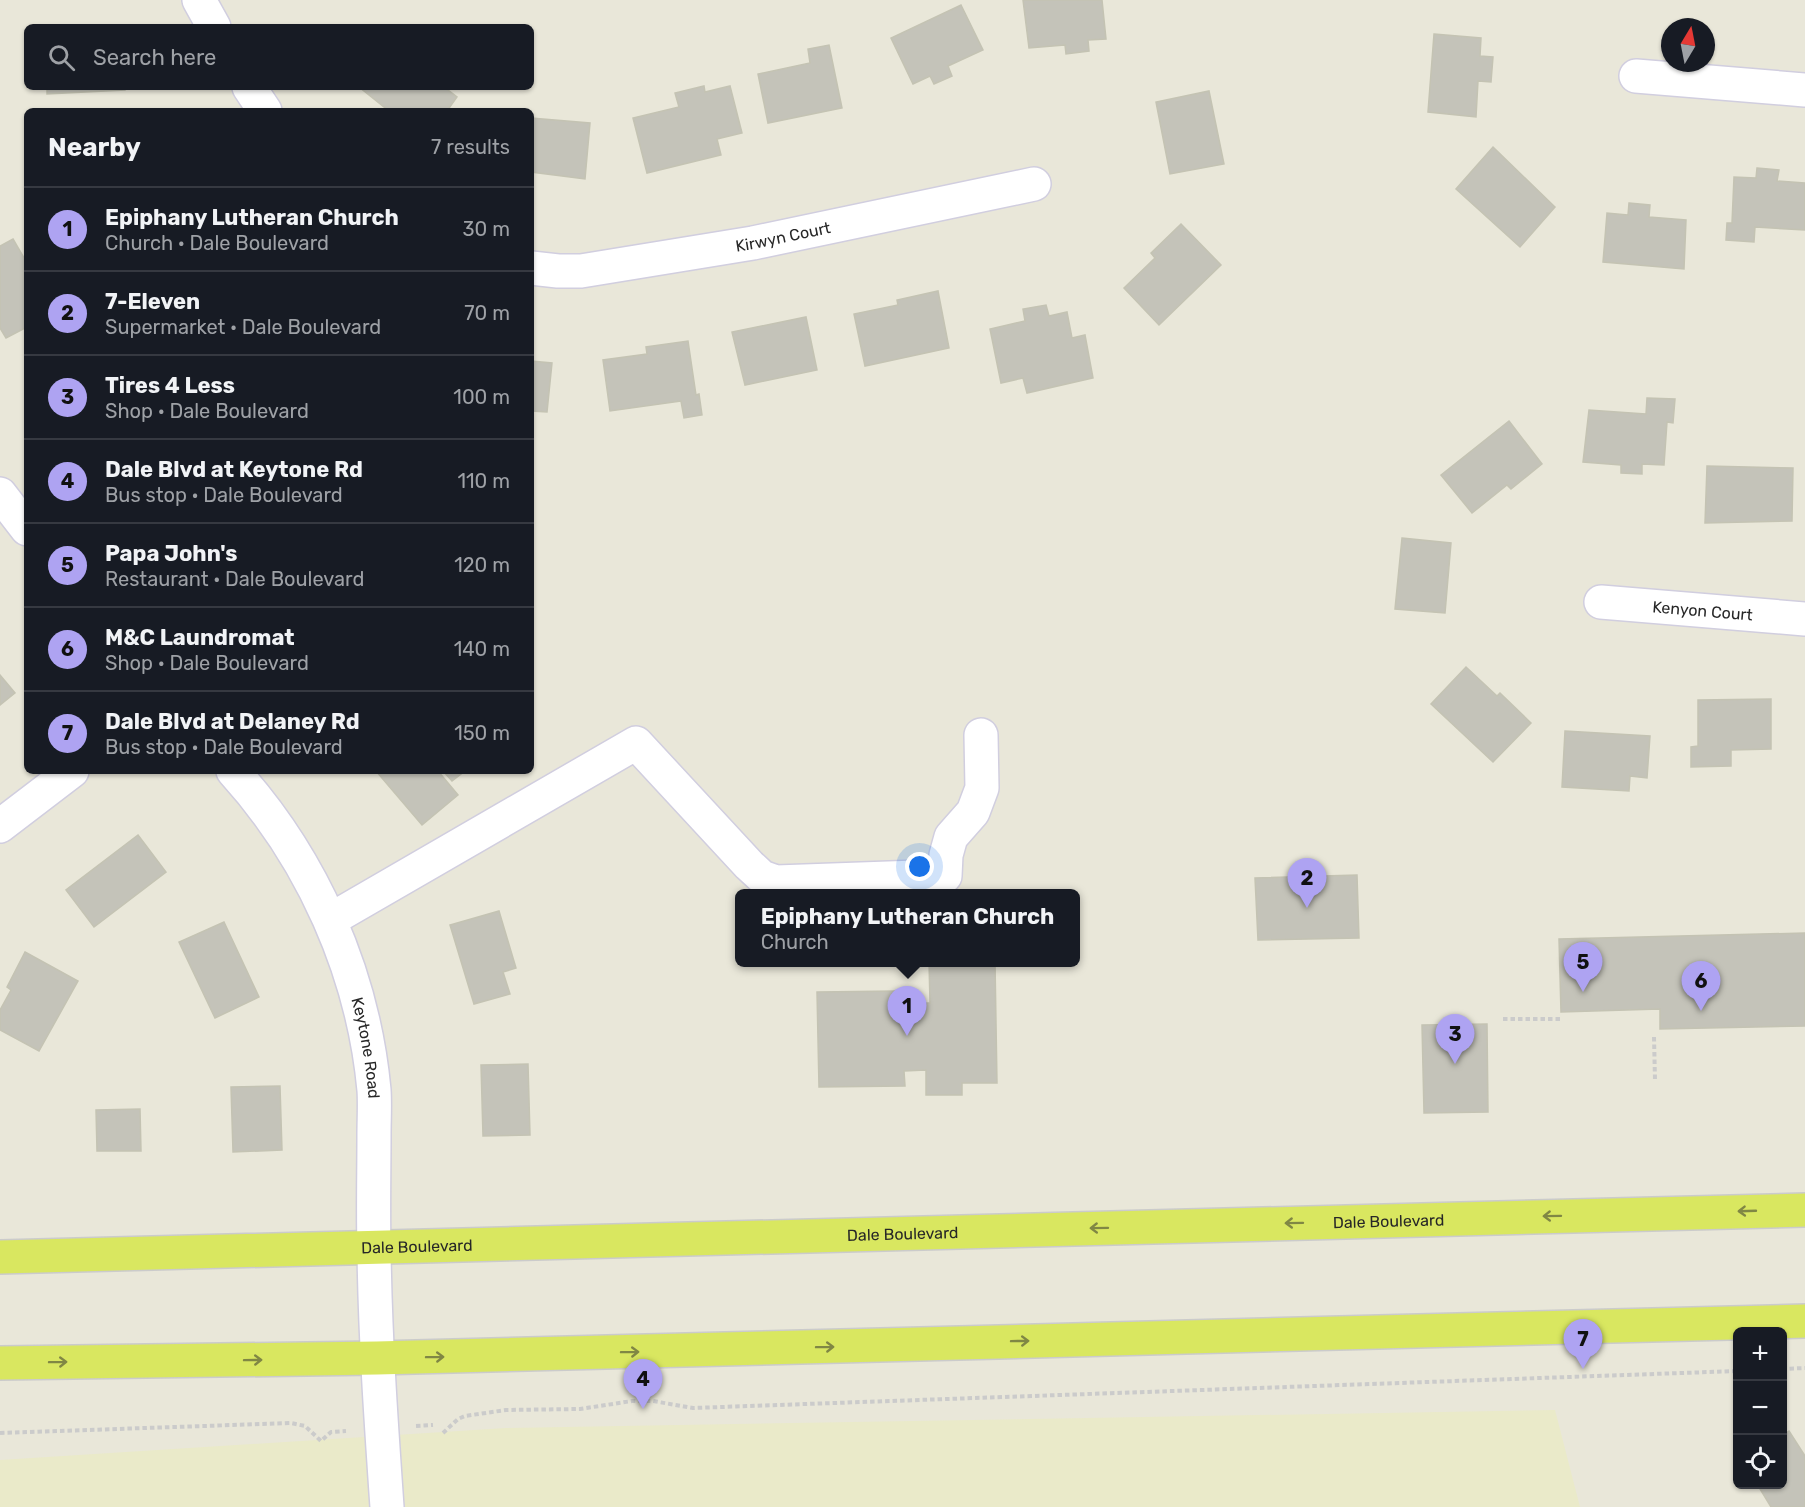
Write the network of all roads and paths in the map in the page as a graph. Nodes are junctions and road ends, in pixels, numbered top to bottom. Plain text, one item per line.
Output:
1 (200, 0) edge
2 (212, 24) edge
3 (1636, 76) dead end
4 (251, 90) edge
5 (1805, 90) edge
6 (263, 108) edge
7 (1034, 184) dead end
8 (534, 268) edge
9 (0, 494) edge
10 (24, 525) edge
11 (1600, 602) dead end
12 (1805, 619) edge
13 (981, 735) dead end
14 (68, 774) edge
15 (236, 774) edge
16 (0, 826) edge
17 (330, 920) junction
18 (1560, 1018) dead end
19 (1503, 1019) dead end
20 (1654, 1037) dead end
21 (1655, 1080) dead end
22 (1805, 1210) edge
23 (374, 1247) junction
24 (0, 1257) edge
25 (1805, 1321) edge
26 (376, 1358) junction
27 (0, 1363) edge
28 (1805, 1368) edge
29 (1787, 1370) edge
30 (1733, 1371) edge
31 (0, 1432) edge
32 (331, 1432) dead end
33 (443, 1433) dead end
34 (387, 1507) edge

1 - 2 street
3 - 5 street
4 - 6 street
7 - 8 street, Kirwyn Court
9 - 10 street
11 - 12 street, Kenyon Court
13 - 17 street
14 - 16 street
15 - 17 street, Keytone Road
17 - 23 street, Keytone Road
18 - 19 path
20 - 21 path
22 -> 23 main road, Dale Boulevard
23 - 24 main road, Dale Boulevard
23 - 26 street, Keytone Road
26 -> 25 main road
27 -> 26 main road
26 - 34 street, Keytone Road
28 - 29 path
30 - 33 path
31 - 32 path

